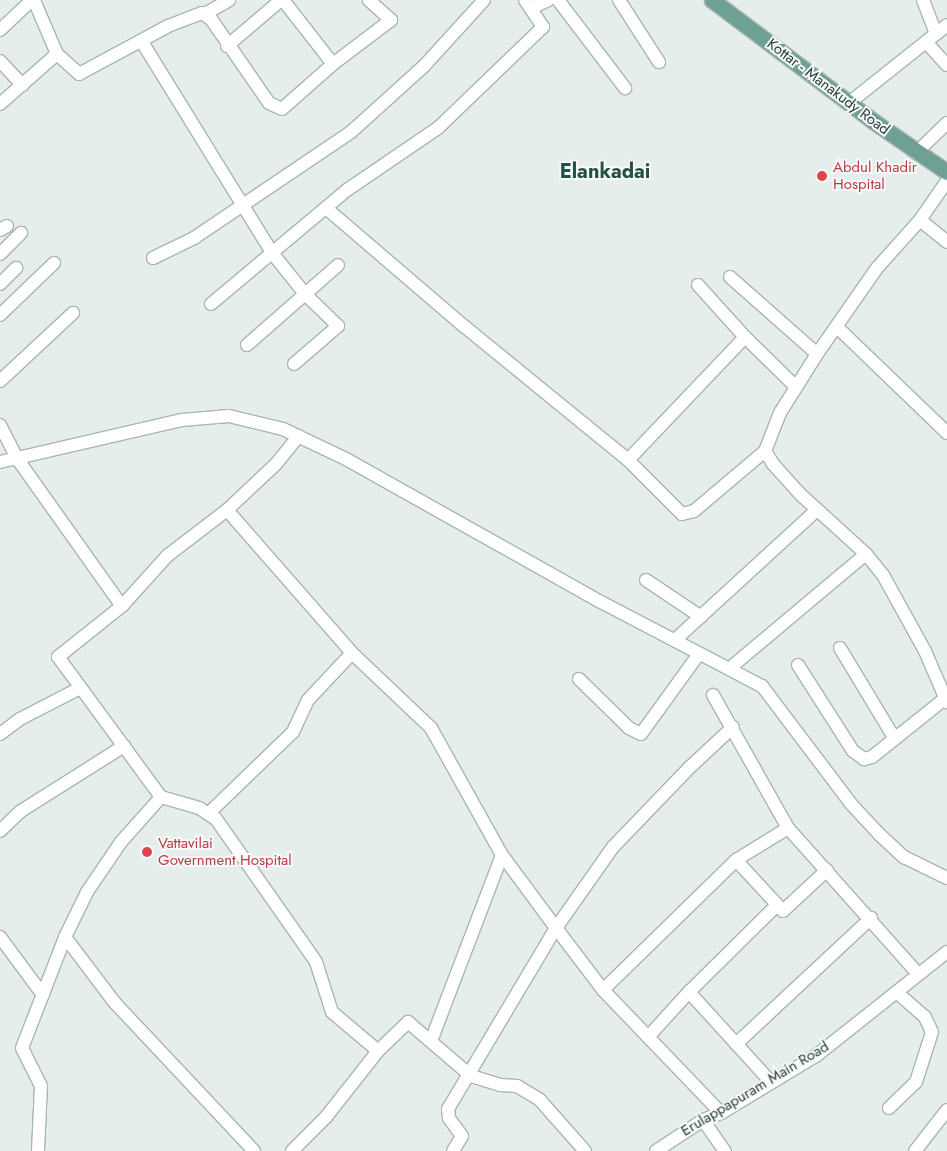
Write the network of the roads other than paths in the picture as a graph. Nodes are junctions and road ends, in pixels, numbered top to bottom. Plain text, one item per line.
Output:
1 (33, 0) edge
2 (229, 0) edge
3 (282, 0) edge
4 (369, 0) edge
5 (484, 0) edge
6 (548, 0) edge
7 (558, 0) edge
8 (619, 0) edge
9 (712, 0) edge
10 (924, 0) edge
11 (531, 8) edge
12 (206, 14) junction
13 (947, 25) edge
14 (0, 30) edge
15 (931, 38) junction
16 (142, 42) junction
17 (227, 46) junction
18 (57, 54) junction
19 (0, 61) edge
20 (659, 62) dead end
21 (333, 64) junction
22 (947, 65) edge
23 (22, 85) junction
24 (625, 88) dead end
25 (849, 102) junction
26 (0, 104) edge
27 (947, 123) edge
28 (916, 153) junction
29 (947, 172) edge
30 (947, 181) edge
31 (241, 206) junction
32 (326, 208) junction
33 (920, 220) junction
34 (21, 232) dead end
35 (947, 242) edge
36 (0, 254) edge
37 (273, 254) junction
38 (153, 258) dead end
39 (54, 263) dead end
40 (338, 265) dead end
41 (16, 268) dead end
42 (730, 277) dead end
43 (0, 284) edge
44 (698, 285) dead end
45 (305, 294) junction
46 (211, 304) dead end
47 (73, 313) dead end
48 (0, 315) edge
49 (837, 327) junction
50 (745, 337) junction
51 (247, 345) dead end
52 (817, 354) junction
53 (294, 364) dead end
54 (0, 381) edge
55 (796, 387) junction
56 (0, 425) edge
57 (947, 433) edge
58 (299, 436) junction
59 (765, 451) junction
60 (16, 457) junction
61 (628, 460) junction
62 (0, 462) edge
63 (227, 510) junction
64 (817, 510) junction
65 (866, 554) junction
66 (646, 580) dead end
67 (122, 606) junction
68 (701, 617) junction
69 (676, 640) junction
70 (840, 648) dead end
71 (352, 652) junction
72 (699, 654) junction
73 (798, 664) dead end
74 (730, 668) junction
75 (579, 679) dead end
76 (80, 688) junction
77 (713, 695) dead end
78 (947, 699) edge
79 (733, 727) junction
80 (0, 734) edge
81 (895, 739) junction
82 (124, 746) junction
83 (161, 797) junction
84 (209, 813) junction
85 (788, 828) junction
86 (0, 831) edge
87 (502, 855) junction
88 (736, 860) junction
89 (827, 870) junction
90 (947, 878) edge
91 (776, 906) junction
92 (871, 918) junction
93 (556, 928) junction
94 (0, 937) edge
95 (65, 937) junction
96 (947, 952) edge
97 (918, 974) junction
98 (603, 990) junction
99 (689, 992) junction
100 (896, 992) junction
101 (43, 995) junction
102 (648, 1037) junction
103 (431, 1041) junction
104 (736, 1044) junction
105 (378, 1051) junction
106 (471, 1076) junction
107 (770, 1081) junction
108 (889, 1108) dead end
109 (947, 1110) edge
110 (721, 1113) junction
111 (703, 1120) junction
112 (38, 1151) edge
113 (254, 1151) edge
114 (292, 1151) edge
115 (453, 1151) edge
116 (585, 1151) edge
117 (656, 1151) edge
118 (725, 1151) edge
119 (915, 1151) edge

1 - 14 street
1 - 18 street
2 - 12 street
3 - 17 street
3 - 21 street
4 - 21 street
5 - 31 street
6 - 11 street
7 - 24 street
8 - 20 street
9 - 25 main road, Kottar - Manakudy Road
10 - 15 street
11 - 32 street
12 - 16 street
12 - 17 street
13 - 15 street
15 - 22 street
15 - 25 street
16 - 18 street
16 - 31 street
17 - 21 street
18 - 23 street
19 - 23 street
23 - 26 street
25 - 28 main road, Kottar - Manakudy Road
27 - 28 street
28 - 29 main road, Kottar - Manakudy Road
30 - 33 street
31 - 37 street
31 - 38 street
32 - 37 street
32 - 61 street
33 - 35 street
33 - 49 street
34 - 36 street
37 - 45 street
37 - 46 street
39 - 48 street
40 - 45 street
41 - 43 street
42 - 52 street
44 - 50 street
45 - 51 street
45 - 53 street
47 - 54 street
49 - 52 street
49 - 57 street
50 - 55 street
50 - 61 street
52 - 55 street
55 - 59 street
56 - 60 street
58 - 60 street
58 - 63 street
58 - 69 street
59 - 61 street
59 - 64 street
60 - 62 street
60 - 67 street
63 - 67 street
63 - 71 street
64 - 65 street
64 - 68 street
65 - 74 street
65 - 78 street
66 - 68 street
67 - 76 street
68 - 69 street
69 - 72 street
70 - 81 street
71 - 84 street
71 - 87 street
72 - 74 street
72 - 75 street
73 - 81 street
74 - 90 street
76 - 80 street
76 - 82 street
77 - 79 street
78 - 81 street
79 - 85 street
79 - 93 street
82 - 83 street
82 - 86 street
83 - 84 street
83 - 95 street
84 - 105 street
85 - 88 street
85 - 89 street
87 - 93 street
87 - 103 street
88 - 91 street
88 - 98 street
89 - 91 street
89 - 92 street
91 - 99 street
92 - 97 street
92 - 104 street
93 - 98 street
93 - 106 street
94 - 101 street
95 - 101 street
95 - 113 street
96 - 97 street, Erulappapuram Main Road
97 - 100 street, Erulappapuram Main Road
98 - 102 street
99 - 102 street
99 - 104 street
100 - 107 street, Erulappapuram Main Road
100 - 108 street
101 - 112 street
102 - 110 street
103 - 105 street
103 - 106 street
104 - 107 street
105 - 114 street
106 - 115 street
106 - 116 street
107 - 110 street, Erulappapuram Main Road
109 - 119 street
110 - 111 street, Erulappapuram Main Road
111 - 117 street, Erulappapuram Main Road
111 - 118 street

